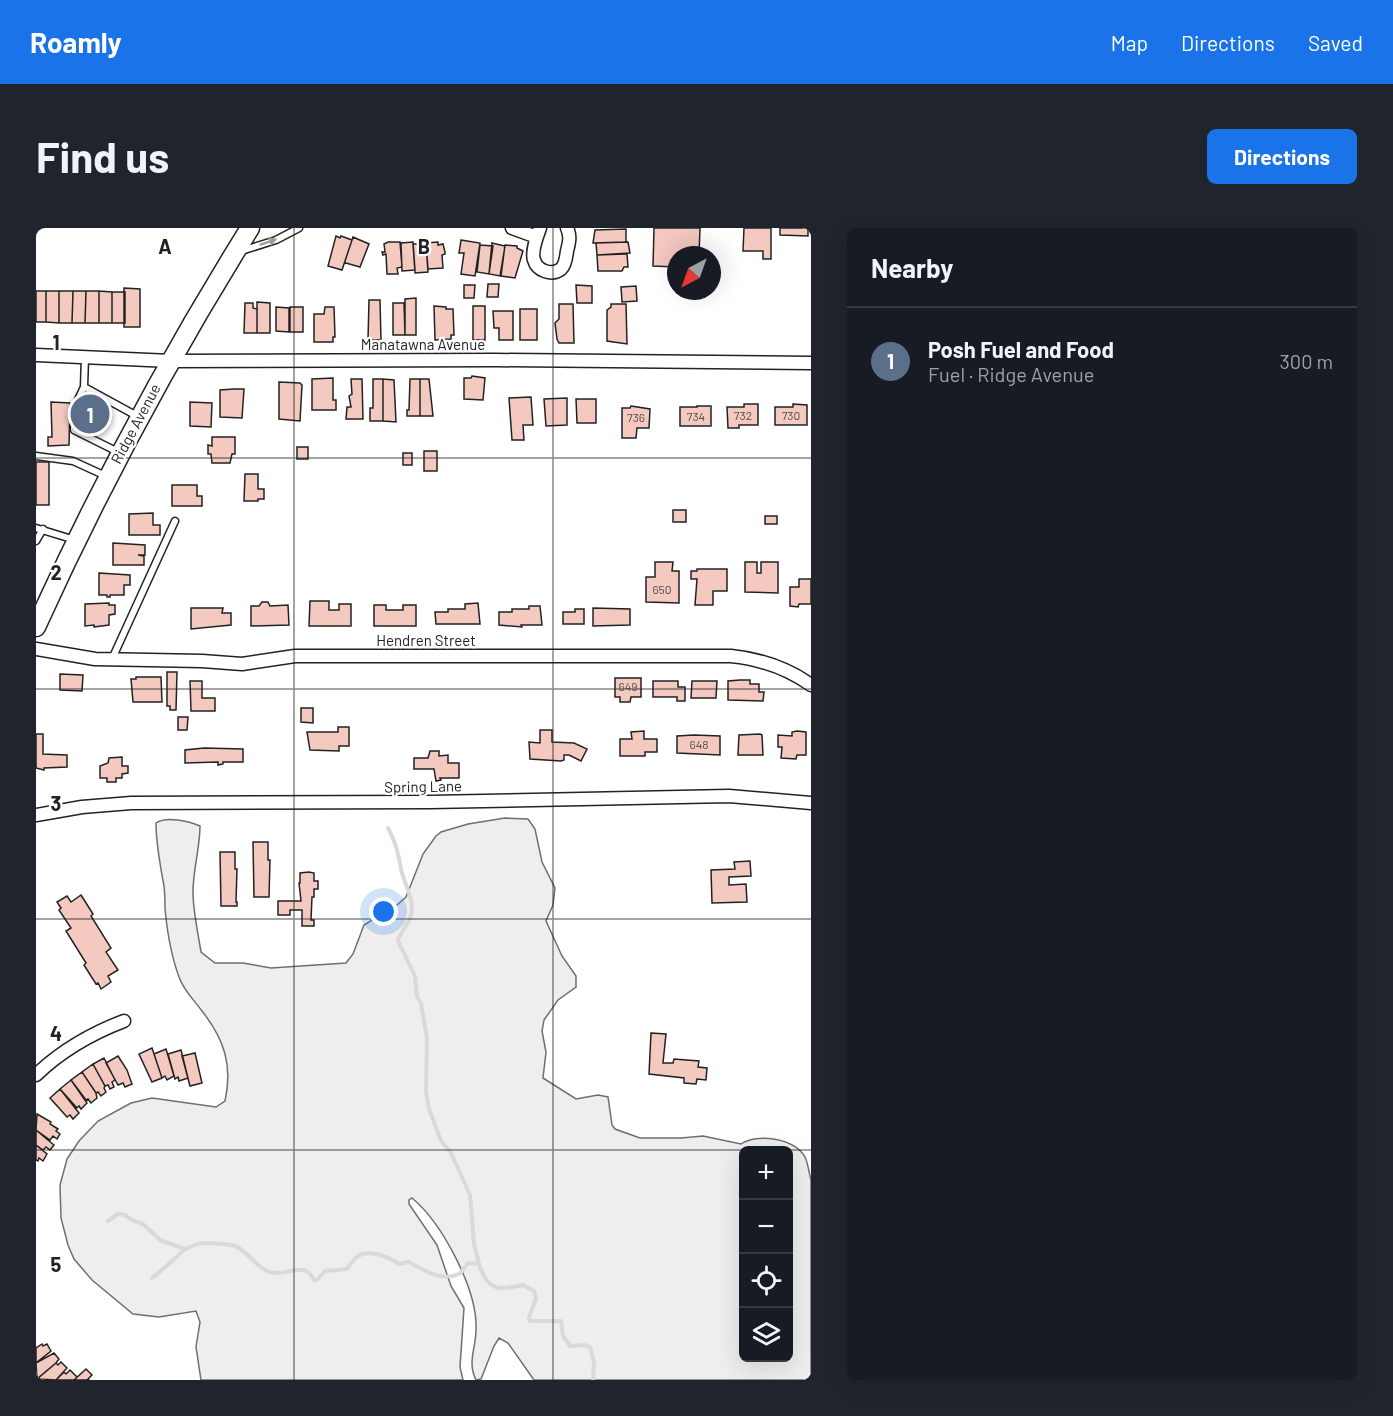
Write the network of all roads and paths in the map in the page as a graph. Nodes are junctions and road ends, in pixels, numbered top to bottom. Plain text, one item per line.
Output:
1 (250, 228) edge
2 (299, 228) edge
3 (512, 228) edge
4 (567, 228) edge
5 (539, 232) edge
6 (234, 252) junction
7 (36, 355) edge
8 (85, 356) junction
9 (171, 360) junction
10 (811, 363) edge
11 (84, 387) junction
12 (100, 396) junction
13 (95, 406) dead end
14 (140, 418) junction
15 (87, 421) dead end
16 (80, 433) junction
17 (121, 453) junction
18 (36, 456) edge
19 (109, 477) junction
20 (175, 521) dead end
21 (40, 528) edge
22 (36, 541) edge
23 (77, 541) junction
24 (37, 622) edge
25 (36, 649) edge
26 (112, 660) junction
27 (811, 685) edge
28 (811, 803) edge
29 (36, 815) edge
30 (124, 1021) dead end
31 (36, 1075) edge

1 - 6 main road, Ridge Avenue
6 -> 2 lane
3 - 5 street
4 - 5 street
6 - 9 main road, Ridge Avenue
7 - 8 street, Manatawna Avenue
8 - 9 street, Manatawna Avenue
8 - 11 lane
9 - 10 street, Manatawna Avenue
9 - 14 main road, Ridge Avenue
11 - 12 lane
11 - 16 lane
12 - 13 lane
12 - 14 lane
14 - 17 main road, Ridge Avenue
15 - 16 lane
16 - 17 lane
17 - 19 main road, Ridge Avenue
18 - 19 lane
19 - 23 main road, Ridge Avenue
20 - 26 lane
21 - 22 lane
21 - 23 lane
23 - 24 main road, Ridge Avenue
25 - 26 street, Hendren Street
26 - 27 street, Hendren Street
28 - 29 street, Spring Lane
30 - 31 street

